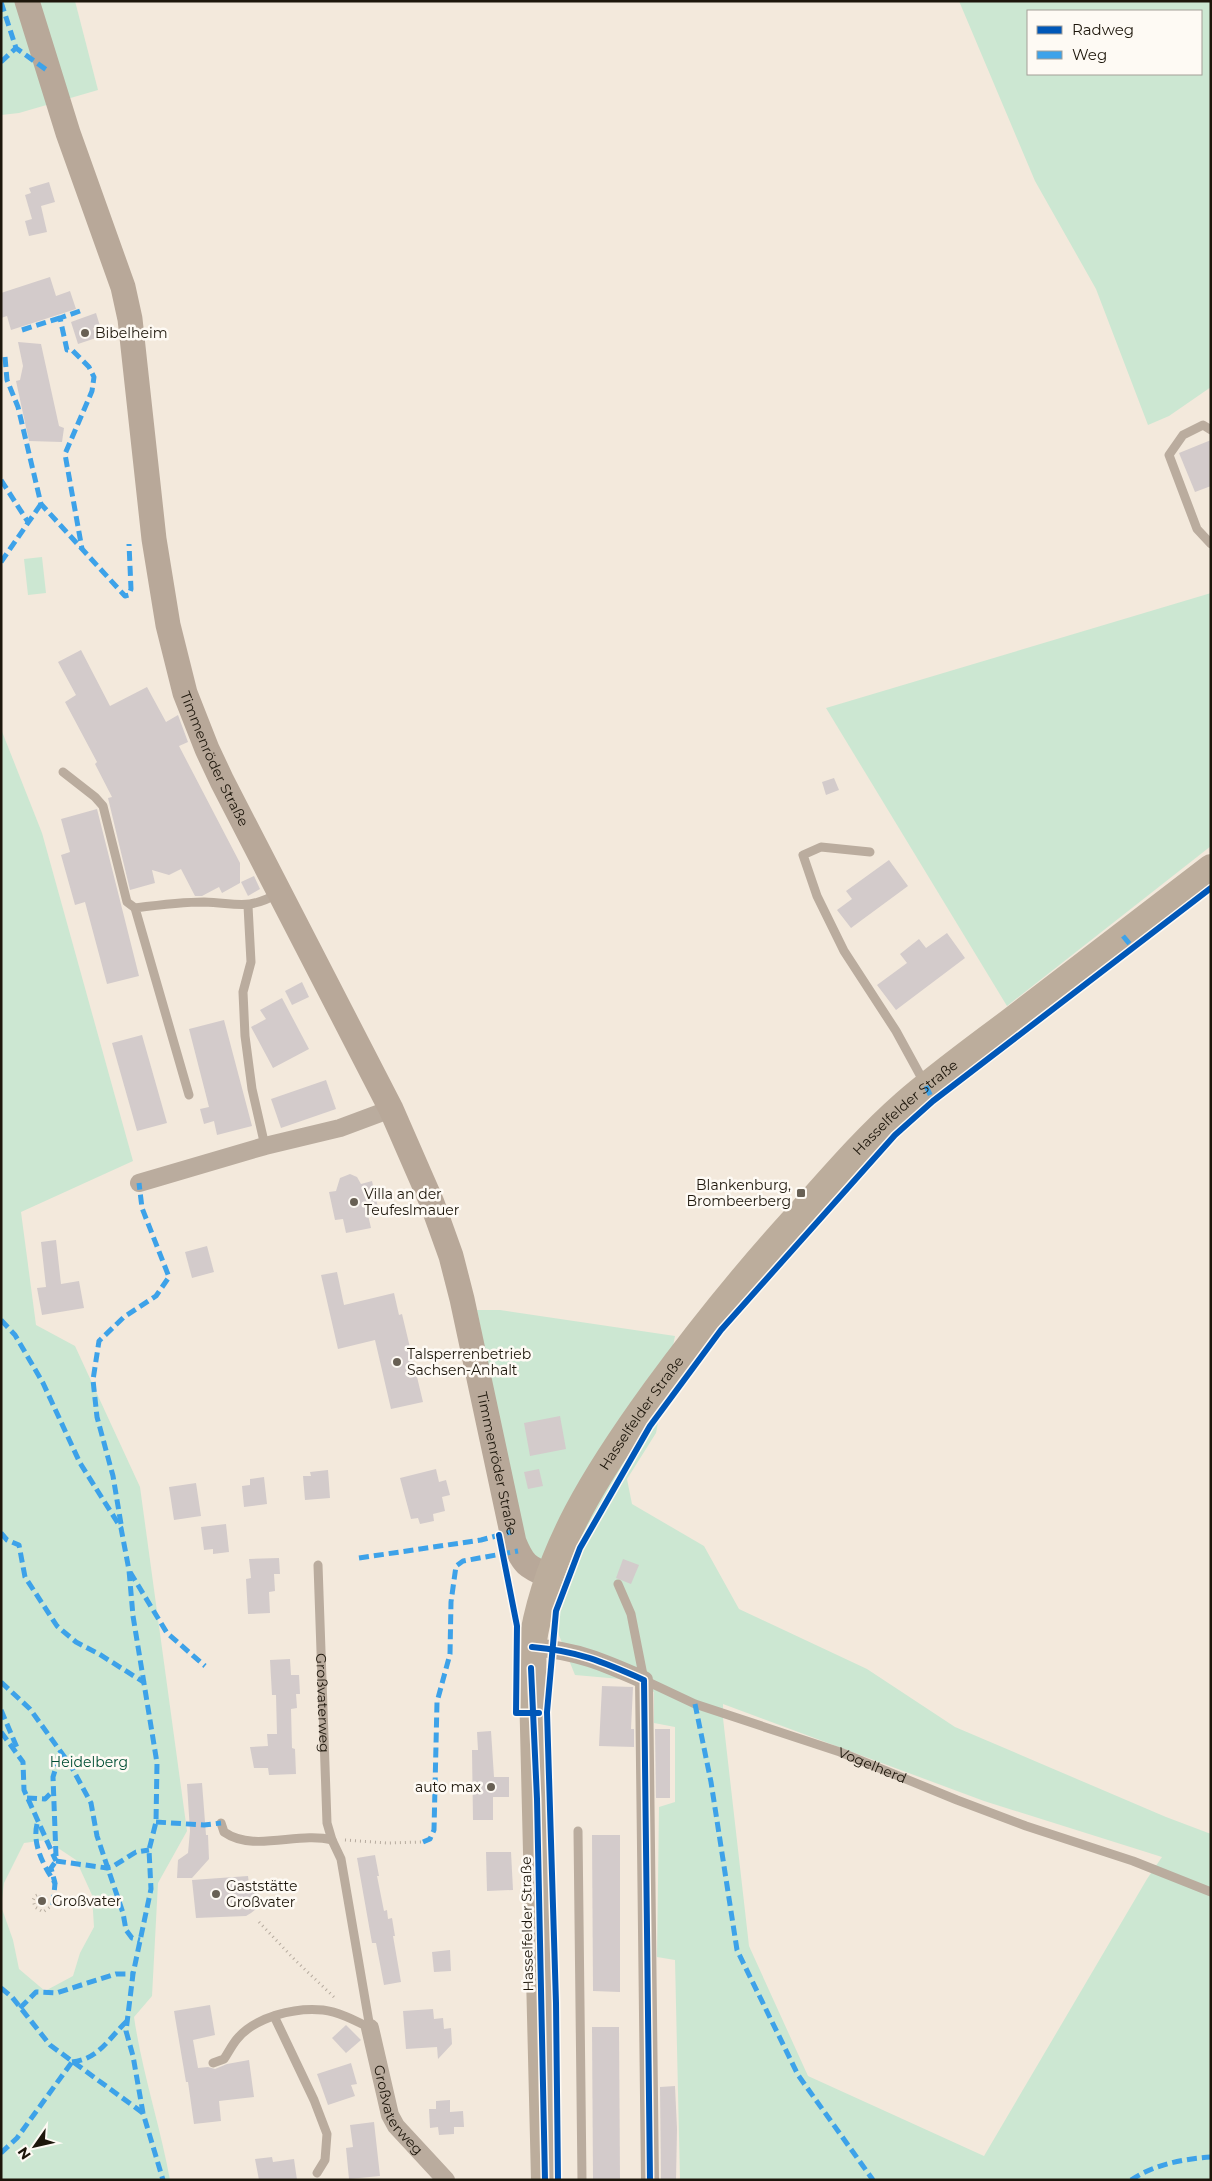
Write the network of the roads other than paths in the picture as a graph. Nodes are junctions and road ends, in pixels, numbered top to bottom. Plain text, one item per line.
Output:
1 (27, 1) edge
2 (1211, 430) edge
3 (1211, 544) edge
4 (63, 772) dead end
5 (870, 852) dead end
6 (1211, 868) edge
7 (280, 893) junction
8 (248, 906) junction
9 (135, 908) junction
10 (926, 1086) junction
11 (190, 1095) dead end
12 (391, 1108) junction
13 (265, 1146) junction
14 (139, 1183) dead end
15 (318, 1565) dead end
16 (549, 1576) junction
17 (618, 1584) dead end
18 (532, 1647) junction
19 (644, 1680) junction
20 (221, 1823) dead end
21 (578, 1831) dead end
22 (332, 1840) junction
23 (1211, 1892) edge
24 (274, 2016) junction
25 (370, 2028) junction
26 (213, 2063) dead end
27 (317, 2172) dead end
28 (446, 2180) edge
29 (545, 2180) edge
30 (582, 2180) edge
31 (650, 2180) edge

1 - 7 main road, Timmenröder Straße
2 - 3 lane
4 - 9 lane
5 - 10 lane
6 - 10 main road, Hasselfelder Straße
7 - 8 lane
7 - 12 main road, Timmenröder Straße
8 - 9 lane
8 - 13 lane
9 - 11 lane
10 - 16 main road, Hasselfelder Straße
12 - 13 street
12 - 16 main road, Timmenröder Straße
13 - 14 street
15 - 22 lane, Großvaterweg
16 - 18 main road, Hasselfelder Straße
17 - 19 lane
18 - 19 street, Vogelherd
18 - 29 main road, Hasselfelder Straße
19 - 23 lane, Vogelherd
19 - 31 street
20 - 22 lane
21 - 30 lane
22 - 25 lane, Großvaterweg
24 - 25 lane
24 - 26 lane
24 - 27 lane
25 - 28 street, Großvaterweg

